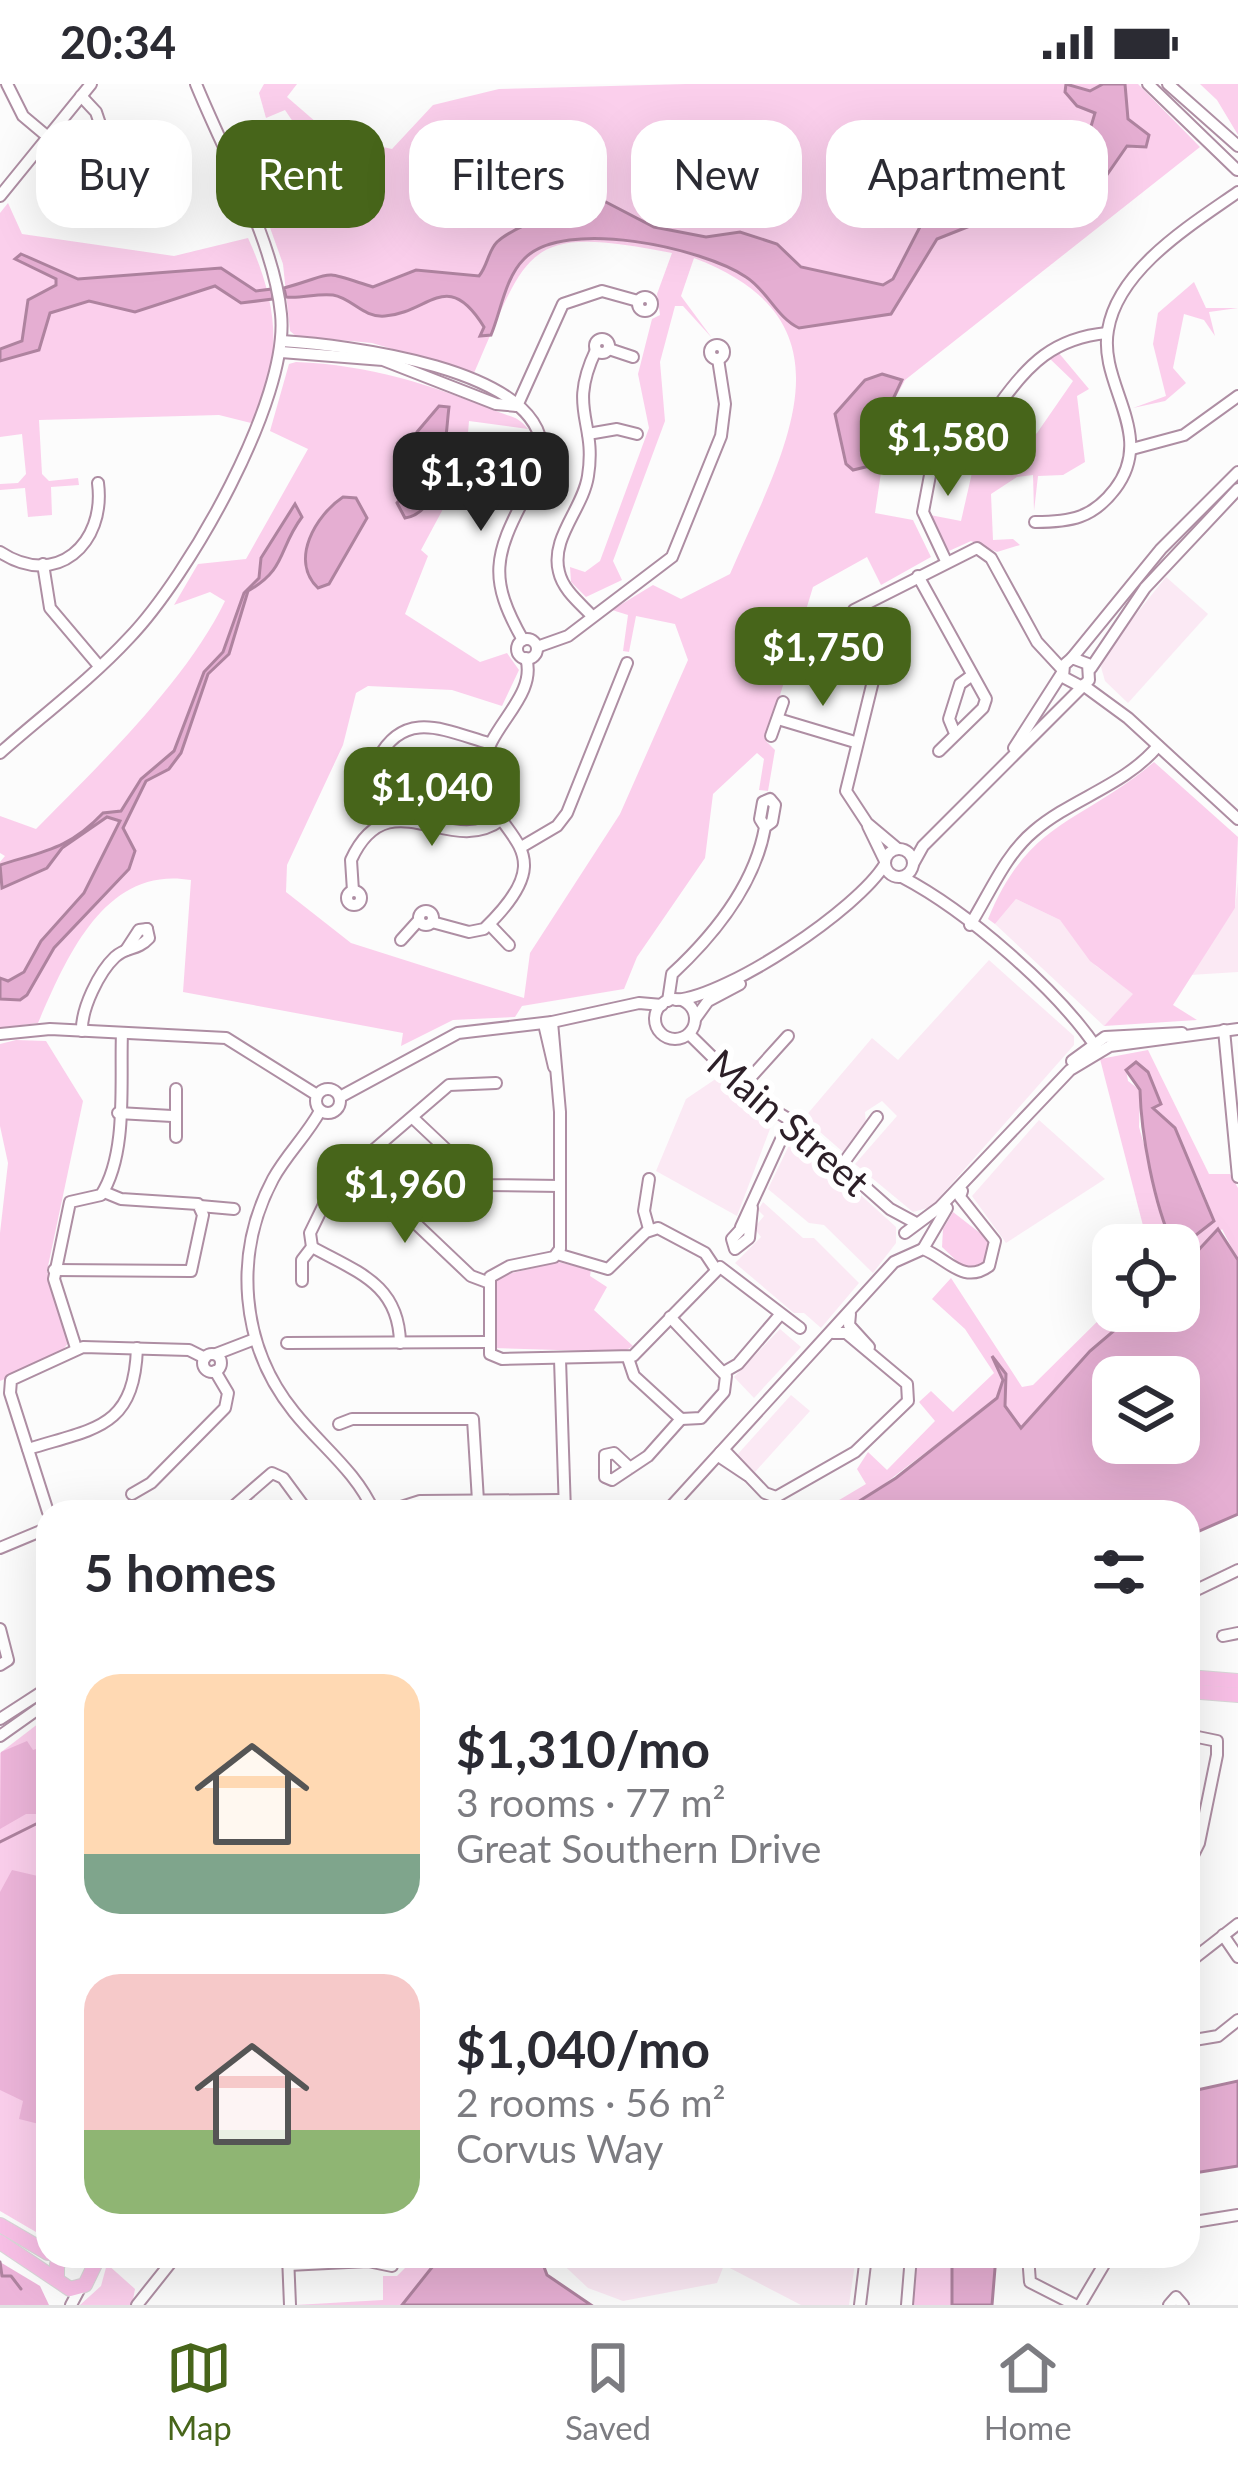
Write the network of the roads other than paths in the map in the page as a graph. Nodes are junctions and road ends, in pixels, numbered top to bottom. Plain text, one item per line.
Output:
1 (7, 84) edge
2 (91, 84) edge
3 (196, 84) edge
4 (1148, 84) edge
5 (1168, 84) edge
6 (81, 96) junction
7 (61, 120) edge
8 (99, 120) edge
9 (36, 126) edge
10 (216, 133) edge
11 (1238, 146) edge
12 (36, 151) edge
13 (1238, 171) edge
14 (1238, 192) edge
15 (0, 196) edge
16 (1221, 204) junction
17 (254, 228) edge
18 (638, 301) dead end
19 (1106, 333) junction
20 (282, 346) junction
21 (632, 357) dead end
22 (718, 359) dead end
23 (1238, 395) edge
24 (998, 405) dead end
25 (517, 406) junction
26 (954, 419) dead end
27 (588, 434) junction
28 (637, 434) dead end
29 (1132, 449) junction
30 (1238, 472) edge
31 (98, 483) dead end
32 (1238, 489) edge
33 (1035, 522) dead end
34 (0, 552) edge
35 (946, 561) junction
36 (43, 564) junction
37 (918, 576) junction
38 (592, 616) junction
39 (523, 640) junction
40 (537, 646) junction
41 (526, 658) junction
42 (627, 663) dead end
43 (1066, 665) junction
44 (99, 666) junction
45 (1091, 671) junction
46 (971, 676) junction
47 (1081, 686) junction
48 (783, 702) dead end
49 (1120, 712) junction
50 (778, 719) junction
51 (955, 731) junction
52 (772, 736) dead end
53 (855, 742) junction
54 (488, 743) junction
55 (1158, 746) junction
56 (939, 751) dead end
57 (0, 753) edge
58 (378, 759) dead end
59 (1238, 819) edge
60 (501, 820) junction
61 (867, 823) junction
62 (765, 826) dead end
63 (523, 846) junction
64 (900, 849) junction
65 (885, 863) junction
66 (913, 865) junction
67 (898, 876) junction
68 (352, 891) dead end
69 (965, 921) junction
70 (490, 925) junction
71 (401, 940) dead end
72 (508, 945) dead end
73 (126, 950) dead end
74 (669, 1002) junction
75 (627, 1006) junction
76 (695, 1019) junction
77 (548, 1023) junction
78 (656, 1024) junction
79 (1238, 1029) edge
80 (1224, 1030) junction
81 (82, 1031) junction
82 (122, 1033) junction
83 (0, 1034) edge
84 (689, 1034) junction
85 (788, 1036) dead end
86 (1095, 1046) junction
87 (1233, 1075) edge
88 (496, 1083) dead end
89 (742, 1087) junction
90 (176, 1089) dead end
91 (316, 1096) junction
92 (340, 1097) junction
93 (320, 1111) junction
94 (1235, 1112) edge
95 (118, 1113) junction
96 (172, 1116) junction
97 (877, 1117) dead end
98 (414, 1119) junction
99 (790, 1120) junction
100 (176, 1137) dead end
101 (352, 1163) junction
102 (983, 1164) junction
103 (842, 1165) junction
104 (1238, 1177) edge
105 (650, 1179) dead end
106 (560, 1186) junction
107 (962, 1191) junction
108 (104, 1192) junction
109 (200, 1206) junction
110 (947, 1208) junction
111 (234, 1209) dead end
112 (890, 1209) junction
113 (970, 1212) junction
114 (916, 1222) junction
115 (744, 1228) dead end
116 (650, 1229) junction
117 (905, 1234) junction
118 (926, 1244) junction
119 (312, 1247) junction
120 (557, 1253) junction
121 (894, 1262) junction
122 (715, 1268) junction
123 (54, 1270) junction
124 (302, 1281) dead end
125 (487, 1282) junction
126 (854, 1306) junction
127 (779, 1316) junction
128 (670, 1317) junction
129 (800, 1328) dead end
130 (826, 1338) junction
131 (487, 1342) junction
132 (256, 1343) junction
133 (287, 1343) dead end
134 (400, 1343) junction
135 (76, 1348) junction
136 (136, 1348) junction
137 (871, 1351) junction
138 (209, 1356) junction
139 (628, 1358) junction
140 (560, 1359) junction
141 (218, 1369) junction
142 (724, 1372) junction
143 (4, 1387) edge
144 (681, 1419) junction
145 (339, 1424) dead end
146 (28, 1449) junction
147 (722, 1451) junction
148 (630, 1468) dead end
149 (133, 1494) dead end
150 (44, 1500) edge
151 (241, 1500) edge
152 (299, 1500) edge
153 (367, 1500) edge
154 (478, 1500) edge
155 (562, 1500) edge
156 (674, 1500) edge
157 (675, 1500) edge
158 (36, 1533) edge
159 (0, 1548) edge
160 (1236, 1575) edge
161 (1200, 1589) edge
162 (0, 1630) edge
163 (1238, 1633) edge
164 (1223, 1636) dead end
165 (0, 1665) edge
166 (1200, 1679) edge
167 (1238, 1681) edge
168 (1200, 1692) edge
169 (1238, 1695) edge
170 (36, 1696) edge
171 (36, 1710) edge
172 (0, 1719) edge
173 (0, 1736) edge
174 (1200, 1737) edge
175 (1200, 1823) edge
176 (1238, 1924) edge
177 (1223, 1935) junction
178 (1200, 1953) edge
179 (1238, 1957) edge
180 (1238, 2020) edge
181 (1200, 2040) edge
182 (1238, 2215) edge
183 (1200, 2221) edge
184 (0, 2225) edge
185 (0, 2242) edge
186 (36, 2246) edge
187 (36, 2266) edge
188 (38, 2268) edge
189 (57, 2268) edge
190 (87, 2268) edge
191 (94, 2268) edge
192 (166, 2268) edge
193 (288, 2268) edge
194 (865, 2268) edge
195 (910, 2268) edge
196 (1029, 2268) edge
197 (1101, 2268) edge
198 (91, 2275) junction
199 (59, 2282) junction
200 (80, 2288) junction
201 (70, 2305) edge
202 (137, 2305) edge
203 (290, 2305) edge
204 (860, 2305) edge
205 (907, 2305) edge
206 (1078, 2305) edge
207 (1168, 2305) edge
208 (1183, 2305) edge

1 - 9 street
2 - 6 street
3 - 10 street
4 - 13 street
5 - 11 street
6 - 7 street
6 - 8 street
12 - 15 street
13 - 16 street
14 - 16 street
16 - 19 street
17 - 20 street
18 - 25 street
19 - 24 street
19 - 29 street
20 - 25 street
20 - 44 street
21 - 27 street
22 - 38 street
23 - 29 street
25 - 39 street
26 - 35 street
27 - 28 street
27 - 38 street
29 - 33 street
30 - 43 street
31 - 36 street
32 - 45 street
34 - 36 street
35 - 37 street
35 - 43 street
36 - 44 street
37 - 46 street
37 - 53 street
38 - 40 street
39 - 40 street
39 - 41 street
40 - 41 street
41 - 54 street
42 - 63 street
43 - 45 street
43 - 47 street
43 - 64 street
44 - 57 street
45 - 47 street
45 - 49 street
46 - 51 street
46 - 51 street
47 - 49 street
47 - 66 street
48 - 50 street
49 - 55 street
50 - 52 street
50 - 53 street
51 - 56 street
53 - 61 street
54 - 58 street
54 - 60 street
55 - 59 street
55 - 69 street
60 - 63 street
60 - 68 street
61 - 64 street
61 - 65 street
62 - 74 street
63 - 70 street
64 - 65 street
64 - 66 street
65 - 67 street
65 - 74 street
66 - 67 street
66 - 69 street
67 - 69 street
67 - 76 street
69 - 86 street
70 - 71 street
70 - 72 street
73 - 81 street
74 - 75 street
74 - 76 street
74 - 78 street
75 - 77 street
75 - 78 street
76 - 84 street
77 - 92 street
77 - 106 street
78 - 84 street
79 - 80 street
80 - 86 street
80 - 87 street
81 - 82 street
81 - 83 street
82 - 91 street
82 - 95 street
84 - 89 street, Main Street
85 - 89 street
86 - 102 street
87 - 94 street
88 - 98 street
89 - 99 street, Main Street
90 - 96 street
91 - 92 street
91 - 93 street
92 - 93 street
93 - 132 street
94 - 104 street
95 - 96 street
95 - 108 street
96 - 100 street
97 - 103 street
98 - 101 street
98 - 106 street
99 - 103 street, Main Street
99 - 115 street
101 - 119 street
101 - 125 street
102 - 107 street
102 - 114 street
103 - 112 street, Main Street
105 - 116 street
106 - 120 street
107 - 110 street
107 - 113 street
108 - 109 street
108 - 123 street
109 - 111 street
109 - 123 street
110 - 113 street
110 - 118 street
112 - 114 street
112 - 117 street
113 - 118 street
114 - 117 street
114 - 118 street
116 - 120 street
116 - 122 street
117 - 118 street
117 - 121 street
118 - 121 street
119 - 124 street
119 - 134 street
120 - 125 street
121 - 126 street
122 - 127 street
122 - 128 street
123 - 135 street
125 - 131 street
126 - 130 street
126 - 137 street
127 - 129 street
127 - 142 street
128 - 139 street
128 - 142 street
130 - 137 street
130 - 147 street
131 - 134 street
131 - 140 street
132 - 138 street
132 - 141 street
132 - 153 street
133 - 134 street
135 - 136 street
135 - 143 street
136 - 138 street
136 - 146 street
137 - 147 street
138 - 141 street
139 - 140 street
139 - 144 street
140 - 155 street
141 - 149 street
142 - 144 street
143 - 146 street
144 - 148 street
145 - 154 street
146 - 150 street
147 - 156 street
147 - 157 street
151 - 152 street
158 - 159 street
160 - 161 street
162 - 165 street
163 - 164 street
166 - 167 main road
168 - 169 main road
170 - 172 street
171 - 173 street
174 - 175 street
176 - 177 street
177 - 178 street
177 - 179 street
180 - 181 street
182 - 183 street
184 - 186 main road
185 - 187 main road
188 - 199 main road
189 - 199 main road
190 - 198 main road
191 - 198 main road
192 - 202 street
193 - 203 street
194 - 204 street
195 - 205 street
196 - 206 street
197 - 206 street
198 - 200 main road
199 - 200 main road
199 - 201 street
200 - 201 street
207 - 208 street

